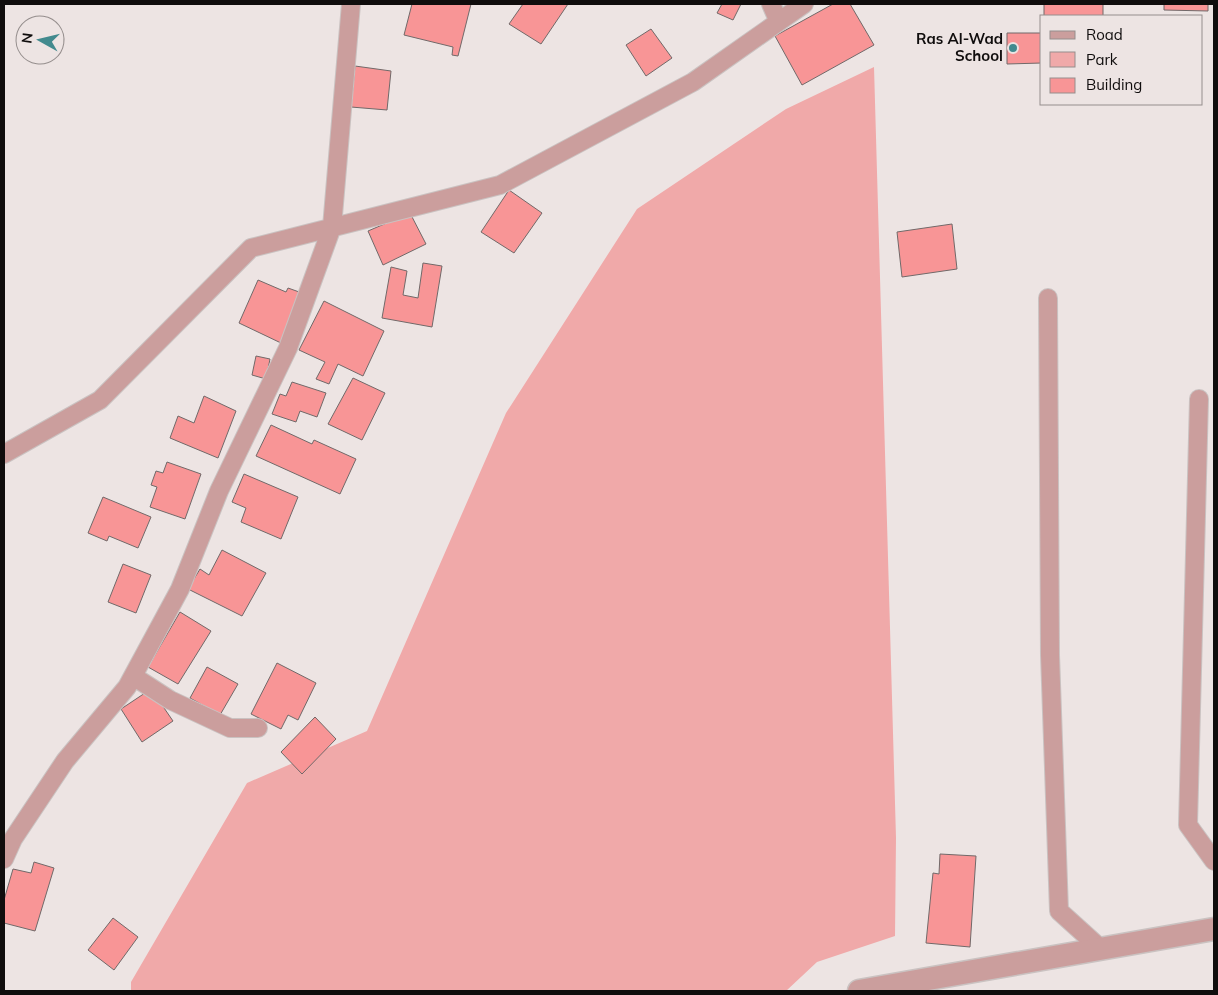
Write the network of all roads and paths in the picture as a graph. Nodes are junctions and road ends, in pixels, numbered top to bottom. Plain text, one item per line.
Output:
1 (351, 4) edge
2 (771, 4) edge
3 (804, 4) edge
4 (778, 20) junction
5 (332, 227) junction
6 (1048, 298) dead end
7 (1199, 400) dead end
8 (4, 454) edge
9 (133, 676) junction
10 (258, 728) dead end
11 (4, 859) edge
12 (1214, 861) edge
13 (1214, 929) edge
14 (1101, 949) junction
15 (859, 991) edge

1 - 5 street
2 - 4 street
3 - 4 street
4 - 5 street
5 - 8 street
5 - 9 street
6 - 14 street
7 - 12 street
9 - 10 street
9 - 11 street
13 - 14 street
14 - 15 street

